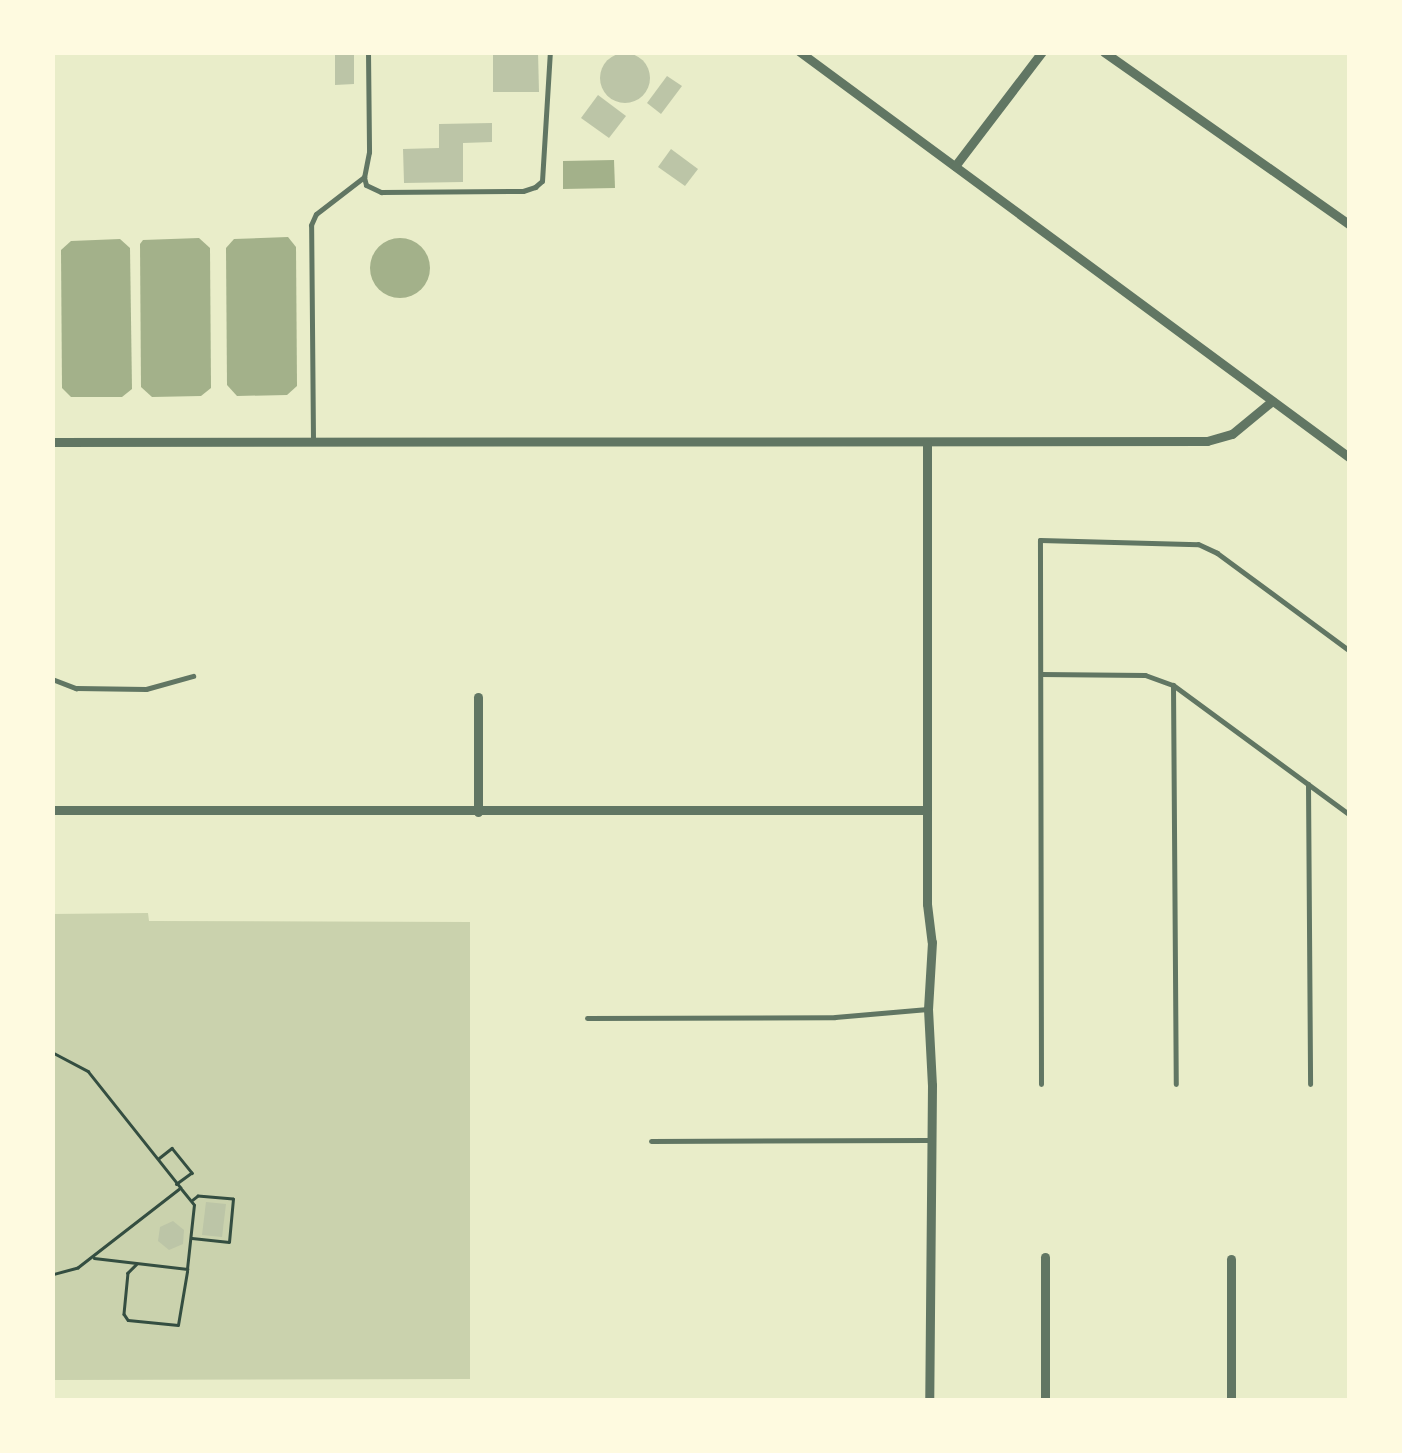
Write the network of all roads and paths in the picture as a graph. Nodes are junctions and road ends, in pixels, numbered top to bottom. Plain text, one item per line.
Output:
1 (368, 52) edge
2 (550, 52) edge
3 (1042, 52) edge
4 (1104, 52) edge
5 (806, 54) edge
6 (954, 166) junction
7 (364, 177) junction
8 (1350, 225) edge
9 (1272, 400) junction
10 (52, 442) edge
11 (313, 443) junction
12 (927, 444) junction
13 (1350, 458) edge
14 (1350, 651) edge
15 (1041, 674) junction
16 (193, 676) dead end
17 (52, 679) edge
18 (1173, 686) junction
19 (478, 697) dead end
20 (1308, 784) junction
21 (52, 810) edge
22 (927, 810) junction
23 (478, 812) junction
24 (1350, 815) edge
25 (928, 1009) junction
26 (587, 1018) dead end
27 (52, 1052) edge
28 (1042, 1084) dead end
29 (1176, 1084) dead end
30 (1310, 1084) dead end
31 (928, 1140) junction
32 (651, 1141) dead end
33 (158, 1159) junction
34 (179, 1186) junction
35 (191, 1202) junction
36 (191, 1238) junction
37 (1045, 1257) dead end
38 (93, 1258) junction
39 (1230, 1259) dead end
40 (138, 1263) junction
41 (187, 1269) junction
42 (52, 1276) edge
43 (929, 1400) edge
44 (1045, 1400) edge
45 (1230, 1400) edge

1 - 7 lane
2 - 7 lane
3 - 6 street
4 - 8 street
5 - 6 street
6 - 9 street
7 - 11 lane
9 - 12 street
9 - 13 street
10 - 11 street
11 - 12 street
12 - 22 street
14 - 15 lane
15 - 18 lane
15 - 28 lane
16 - 17 lane
18 - 20 lane
18 - 29 lane
19 - 23 street
20 - 24 lane
20 - 30 lane
21 - 23 street
22 - 23 street
22 - 25 street
25 - 26 lane
25 - 31 street
27 - 33 path
31 - 32 lane
31 - 43 street
33 - 34 path
33 - 34 path
34 - 35 path
34 - 38 path
35 - 36 path
35 - 36 path
36 - 41 path
37 - 44 street
38 - 40 path
38 - 42 path
39 - 45 street
40 - 41 path
40 - 41 path

